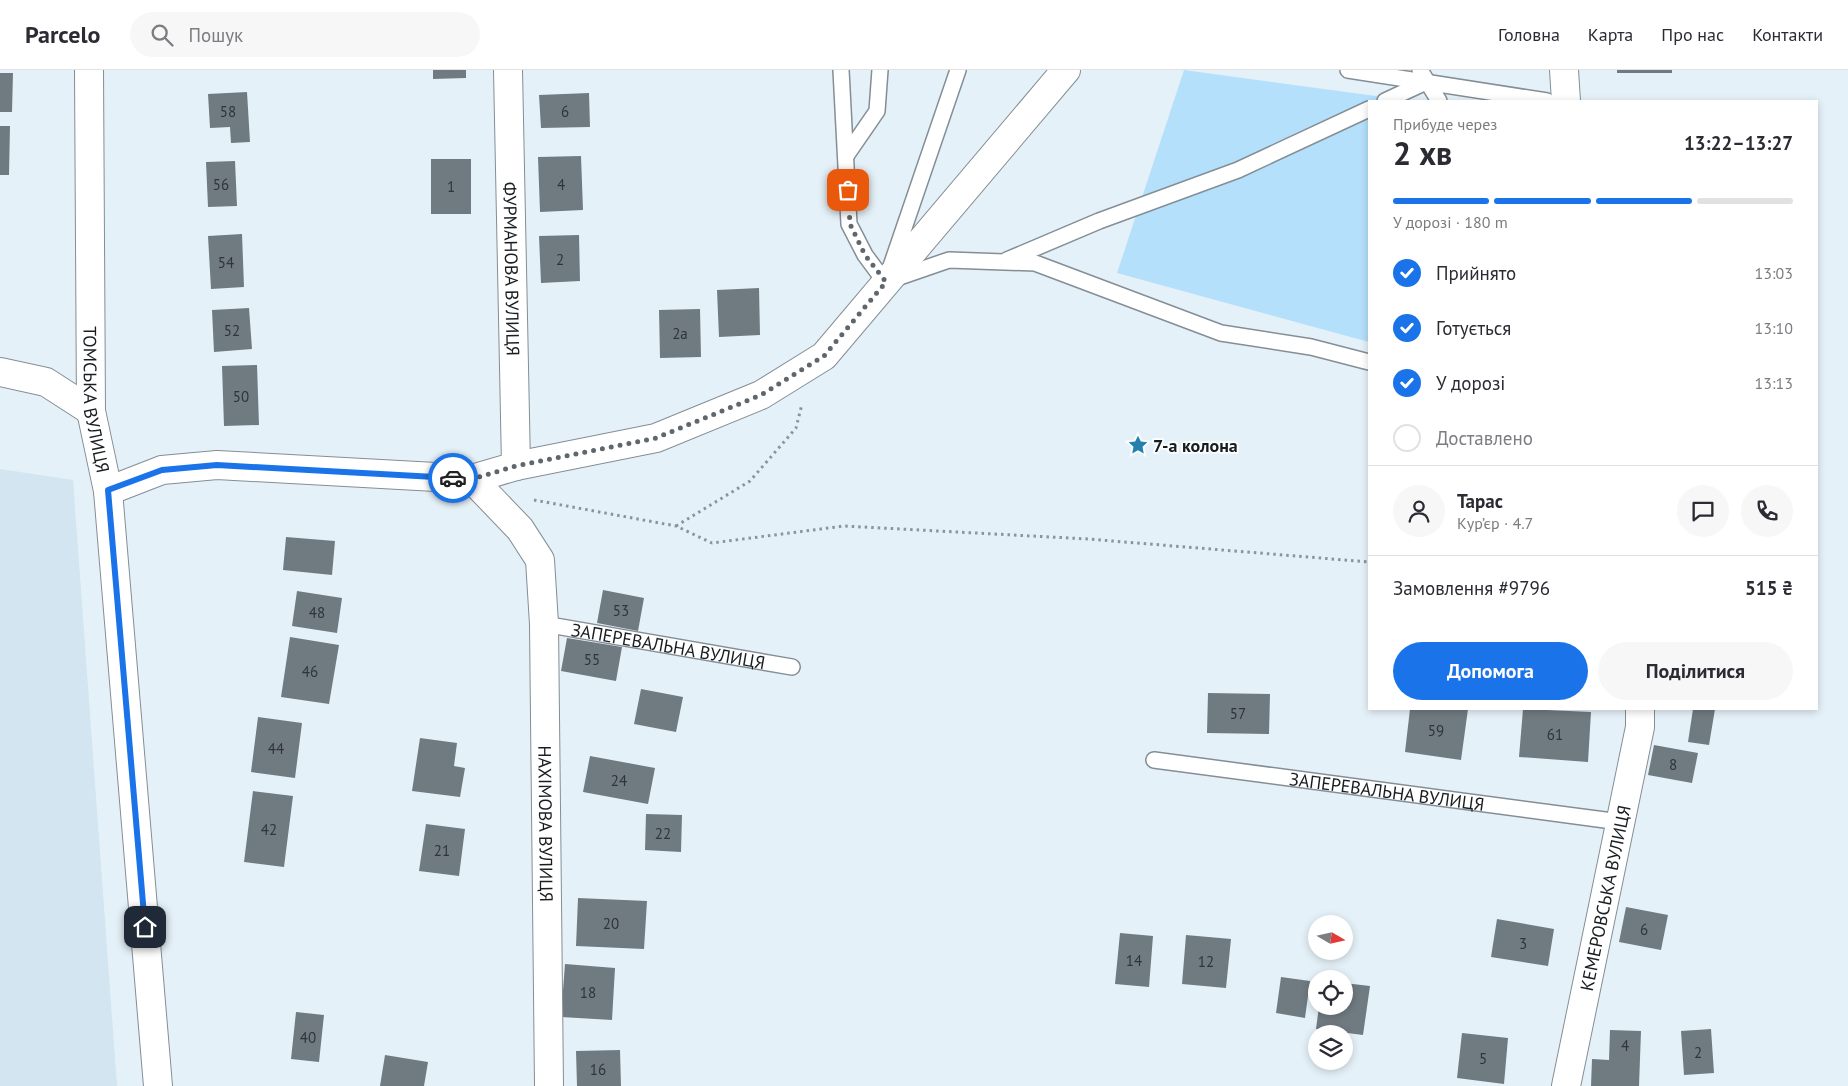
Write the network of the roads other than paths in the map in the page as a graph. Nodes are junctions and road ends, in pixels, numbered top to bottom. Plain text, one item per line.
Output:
1 (89, 70) edge
2 (508, 70) edge
3 (841, 70) edge
4 (880, 70) edge
5 (958, 70) edge
6 (1066, 70) edge
7 (1348, 70) edge
8 (1564, 70) edge
9 (1423, 76) edge
10 (1386, 100) edge
11 (1438, 100) edge
12 (1542, 100) edge
13 (1566, 100) edge
14 (1368, 109) edge
15 (846, 156) junction
16 (1003, 262) junction
17 (886, 282) junction
18 (1368, 362) edge
19 (0, 372) edge
20 (91, 411) junction
21 (516, 466) junction
22 (472, 479) junction
23 (108, 490) junction
24 (544, 624) junction
25 (792, 667) dead end
26 (1640, 710) edge
27 (1154, 760) dead end
28 (1620, 822) junction
29 (158, 1086) edge
30 (549, 1086) edge
31 (1566, 1086) edge

1 - 20 street, ТОМСЬКА ВУЛИЦЯ
2 - 21 street, ФУРМАНОВА ВУЛИЦЯ
3 - 15 lane
4 - 15 lane
5 - 17 lane
6 - 17 street
7 - 9 lane
8 - 13 street
9 - 10 lane
9 - 11 lane
9 - 12 lane
14 - 16 lane
15 - 17 lane
16 - 17 lane
16 - 18 lane
17 - 21 street
19 - 20 street
20 - 23 street, ТОМСЬКА ВУЛИЦЯ
21 - 22 street
22 - 23 street
22 - 24 street, НАХІМОВА ВУЛИЦЯ
23 - 29 street, ТОМСЬКА ВУЛИЦЯ
24 - 25 lane, ЗАПЕРЕВАЛЬНА ВУЛИЦЯ
24 - 30 street, НАХІМОВА ВУЛИЦЯ
26 - 28 street, КЕМЕРОВСЬКА ВУЛИЦЯ
27 - 28 lane, ЗАПЕРЕВАЛЬНА ВУЛИЦЯ
28 - 31 street, КЕМЕРОВСЬКА ВУЛИЦЯ

